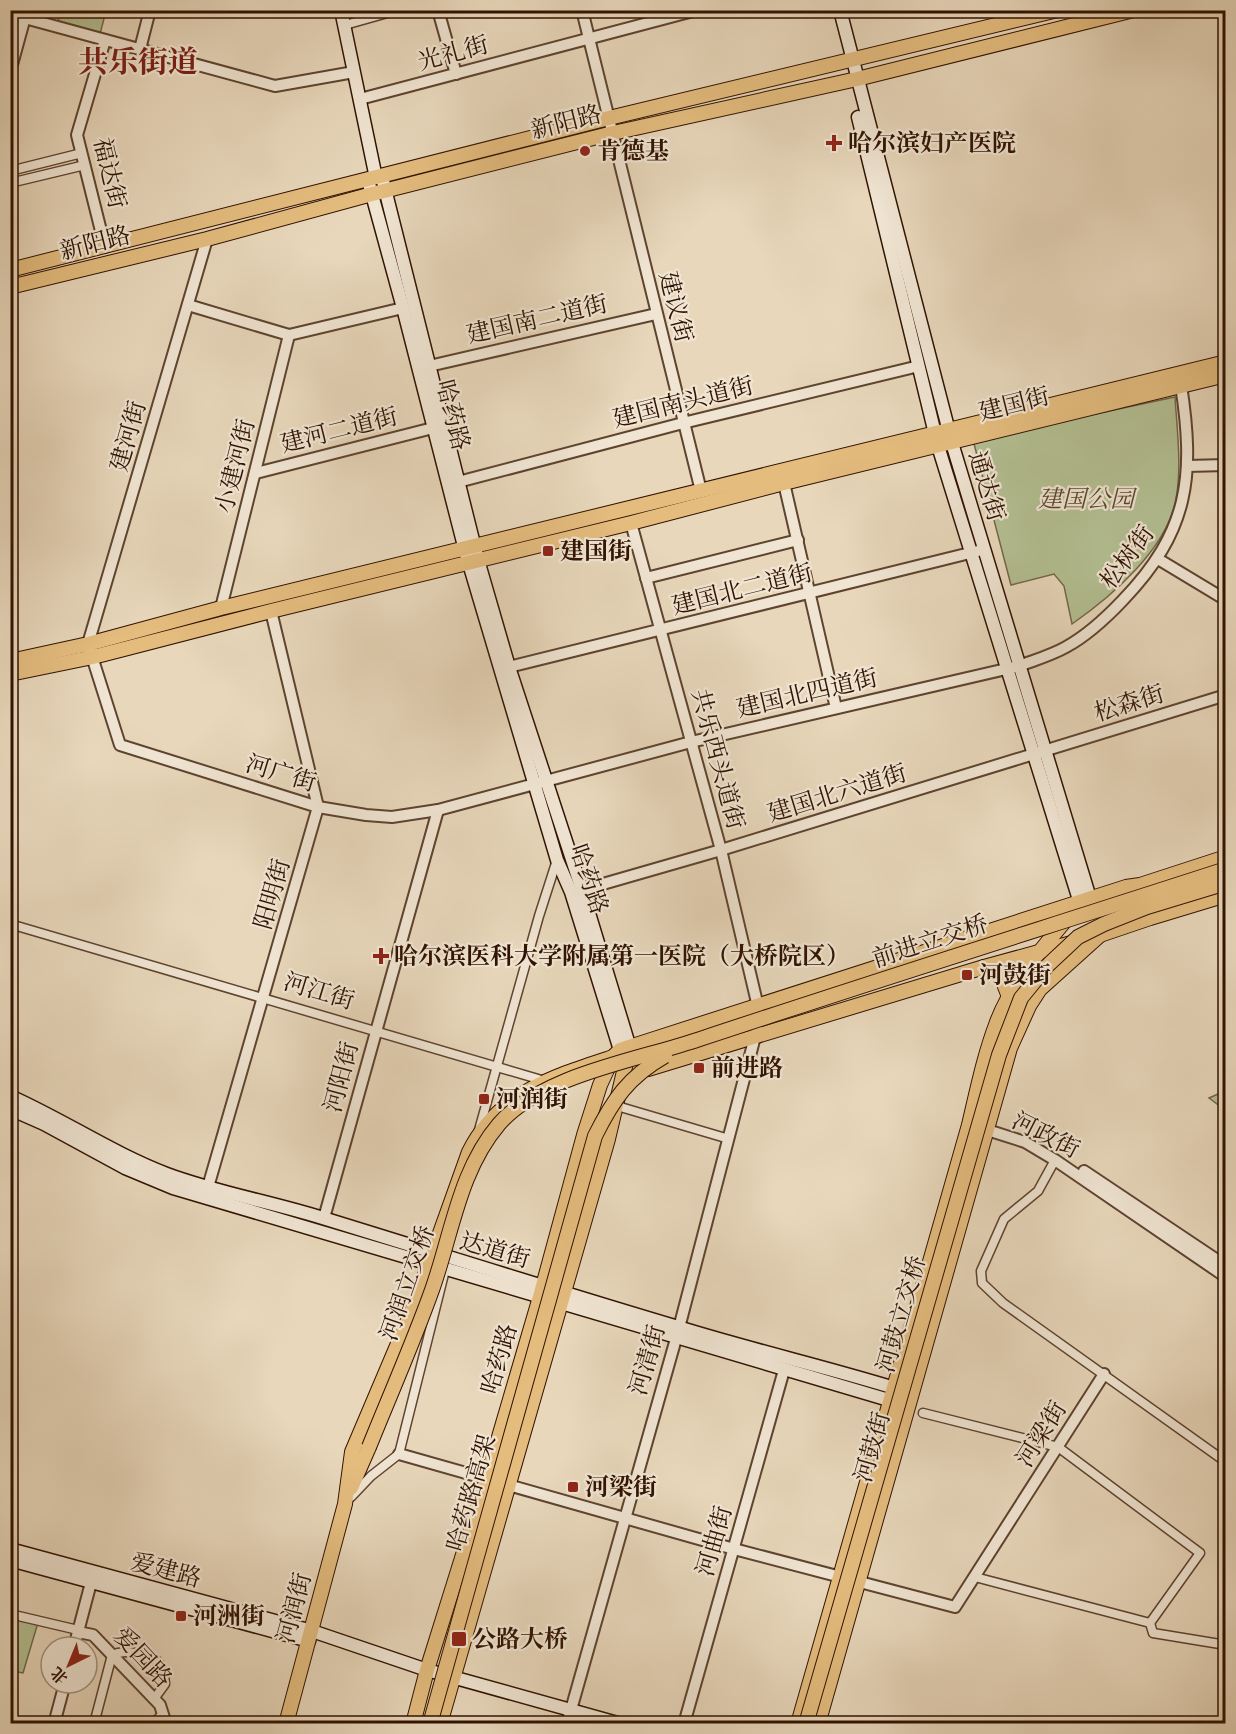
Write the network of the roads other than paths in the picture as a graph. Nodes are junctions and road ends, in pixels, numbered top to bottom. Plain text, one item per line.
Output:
1 (150, 10) edge
2 (341, 10) edge
3 (398, 10) edge
4 (438, 10) edge
5 (582, 10) edge
6 (697, 10) edge
7 (832, 10) edge
8 (840, 10) edge
9 (1058, 10) edge
10 (1134, 10) edge
11 (10, 14) edge
12 (26, 14) edge
13 (345, 25) junction
14 (589, 38) junction
15 (105, 40) junction
16 (140, 49) junction
17 (848, 62) junction
18 (10, 72) edge
19 (354, 72) junction
20 (456, 74) junction
21 (853, 80) junction
22 (360, 99) junction
23 (609, 118) junction
24 (613, 133) junction
25 (82, 153) junction
26 (85, 165) junction
27 (10, 171) edge
28 (10, 183) edge
29 (377, 184) junction
30 (207, 239) junction
31 (105, 247) junction
32 (10, 270) edge
33 (10, 287) edge
34 (188, 305) junction
35 (403, 308) junction
36 (656, 314) junction
37 (289, 335) junction
38 (1226, 362) edge
39 (429, 366) junction
40 (919, 366) junction
41 (1226, 375) edge
42 (1181, 385) junction
43 (683, 423) junction
44 (434, 428) junction
45 (944, 438) junction
46 (1226, 465) edge
47 (1187, 466) junction
48 (256, 473) junction
49 (458, 482) junction
50 (784, 483) junction
51 (701, 491) junction
52 (631, 524) junction
53 (798, 540) junction
54 (978, 551) junction
55 (471, 555) junction
56 (1158, 559) junction
57 (646, 578) junction
58 (810, 594) junction
59 (1226, 600) edge
60 (221, 608) junction
61 (271, 610) junction
62 (662, 631) junction
63 (91, 651) junction
64 (10, 661) edge
65 (509, 667) junction
66 (1014, 667) junction
67 (10, 674) edge
68 (1226, 695) edge
69 (837, 708) junction
70 (691, 742) junction
71 (1040, 753) junction
72 (541, 783) junction
73 (318, 807) junction
74 (438, 810) junction
75 (1226, 848) edge
76 (720, 850) junction
77 (1226, 857) edge
78 (557, 860) junction
79 (1226, 869) edge
80 (1226, 883) edge
81 (1126, 887) junction
82 (577, 891) junction
83 (1226, 895) edge
84 (1085, 900) junction
85 (10, 924) edge
86 (1100, 935) junction
87 (1040, 952) junction
88 (984, 967) junction
89 (265, 997) junction
90 (1009, 997) junction
91 (759, 1006) junction
92 (375, 1032) junction
93 (756, 1037) junction
94 (687, 1044) junction
95 (621, 1052) junction
96 (497, 1067) junction
97 (623, 1078) junction
98 (545, 1081) junction
99 (600, 1085) junction
100 (10, 1096) edge
101 (618, 1106) junction
102 (10, 1109) edge
103 (969, 1125) junction
104 (988, 1127) junction
105 (484, 1135) junction
106 (729, 1139) junction
107 (1055, 1160) junction
108 (208, 1187) junction
109 (324, 1218) junction
110 (431, 1259) junction
111 (1226, 1266) edge
112 (445, 1270) junction
113 (1226, 1276) edge
114 (542, 1291) junction
115 (562, 1298) junction
116 (677, 1333) junction
117 (784, 1370) junction
118 (1104, 1374) junction
119 (893, 1395) junction
120 (908, 1400) junction
121 (923, 1413) dead end
122 (1058, 1447) junction
123 (399, 1454) junction
124 (1226, 1462) edge
125 (487, 1478) junction
126 (509, 1485) junction
127 (345, 1504) junction
128 (624, 1518) junction
129 (10, 1549) edge
130 (735, 1549) junction
131 (10, 1560) edge
132 (841, 1576) junction
133 (92, 1577) junction
134 (975, 1578) junction
135 (858, 1580) junction
136 (10, 1614) edge
137 (1150, 1623) junction
138 (78, 1631) junction
139 (77, 1635) edge
140 (310, 1636) junction
141 (1226, 1645) edge
142 (112, 1655) junction
143 (427, 1670) junction
144 (453, 1677) junction
145 (61, 1695) edge
146 (153, 1699) junction
147 (572, 1709) junction
148 (164, 1719) edge
149 (54, 1724) edge
150 (94, 1724) edge
151 (152, 1724) edge
152 (286, 1724) edge
153 (413, 1724) edge
154 (430, 1724) edge
155 (440, 1724) edge
156 (567, 1724) edge
157 (621, 1724) edge
158 (684, 1724) edge
159 (798, 1724) edge
160 (807, 1724) edge
161 (818, 1724) edge

1 - 16 street
2 - 13 main road, 哈药路
3 - 13 street
4 - 20 street
5 - 14 street, 建议街
6 - 14 street, 光礼街
7 - 17 main road, 通达街
8 - 17 main road, 通达街
9 - 17 main road, 新阳路
10 - 21 main road, 新阳路
11 - 12 street
12 - 15 street
12 - 18 street
13 - 19 main road, 哈药路
14 - 20 street, 光礼街
14 - 23 street, 建议街
15 - 16 street
15 - 25 street, 福达街
16 - 19 street
17 - 21 main road, 通达街
17 - 23 main road, 新阳路
19 - 22 main road, 哈药路
20 - 22 street, 光礼街
21 - 24 main road, 新阳路
21 - 40 main road, 通达街
21 - 45 main road, 通达街
22 - 29 main road, 哈药路
23 - 24 street, 建议街
23 - 29 main road, 新阳路
24 - 29 main road, 新阳路
24 - 36 street, 建议街
25 - 26 street, 福达街
25 - 27 street
26 - 28 street
26 - 31 street, 福达街
29 - 30 main road, 新阳路
29 - 31 main road, 新阳路
29 - 35 main road, 哈药路
29 - 39 main road, 哈药路
30 - 33 main road, 新阳路
30 - 34 street, 建河街
31 - 32 main road, 新阳路
34 - 37 street
34 - 63 street, 建河街
35 - 37 street
35 - 44 main road, 哈药路
36 - 39 street, 建国南二道街
36 - 43 street, 建议街
37 - 48 street, 小建河街
38 - 45 main road, 建国街
39 - 49 main road, 哈药路
40 - 43 street, 建国南头道街
40 - 45 main road, 通达街
41 - 42 main road, 建国街
42 - 45 main road, 建国街
42 - 47 street, 松树街
43 - 49 street, 建国南头道街
43 - 51 street, 建议街
44 - 48 street, 建河二道街
44 - 55 main road, 哈药路
45 - 50 main road, 建国街
45 - 51 main road, 建国街
45 - 54 main road, 通达街
46 - 47 street
47 - 56 street, 松树街
48 - 60 street, 小建河街
49 - 55 main road, 哈药路
50 - 52 main road, 建国街
50 - 53 street
51 - 55 main road, 建国街
52 - 55 main road, 建国街
52 - 57 street, 共乐西头道街
53 - 57 street
53 - 58 street
54 - 58 street, 建国北二道街
54 - 66 main road, 通达街
55 - 60 main road, 建国街
55 - 61 main road, 建国街
55 - 65 main road, 哈药路
55 - 72 main road, 哈药路
56 - 59 street
56 - 66 street, 松树街
57 - 62 street, 共乐西头道街
58 - 62 street, 建国北二道街
58 - 69 street
60 - 63 main road, 建国街
61 - 63 main road, 建国街
61 - 73 street, 阳明街
62 - 65 street, 建国北二道街
62 - 70 street, 共乐西头道街
63 - 64 main road, 建国街
63 - 67 main road, 建国街
63 - 73 street, 河广街
65 - 72 main road, 哈药路
66 - 69 street, 建国北四道街
66 - 71 main road, 通达街
68 - 71 street, 松森街
69 - 70 street, 建国北四道街
70 - 72 street, 建国北四道街
70 - 76 street, 共乐西头道街
71 - 76 street, 建国北六道街
71 - 84 main road, 通达街
72 - 74 street, 河广街
72 - 78 main road, 哈药路
72 - 82 main road, 哈药路
73 - 74 street, 河广街
73 - 89 street, 阳明街
74 - 92 street, 河阳街
75 - 81 main road
76 - 82 street, 建国北六道街
76 - 91 street, 共乐西头道街
77 - 81 main road
78 - 82 main road, 哈药路
78 - 96 street, 河润街
79 - 94 main road, 前进立交桥, bridge
80 - 160 main road, 河鼓立交桥, bridge
81 - 84 main road
82 - 95 main road, 哈药路
83 - 86 main road
84 - 86 main road, 通达街
84 - 87 main road, 河鼓街
84 - 91 main road
85 - 89 street, 河江街
86 - 87 main road
86 - 104 main road, 河鼓街
87 - 88 main road
87 - 90 main road, 河鼓街
88 - 90 main road
88 - 93 main road
89 - 92 street, 河江街
89 - 108 street, 阳明街
90 - 103 main road, 河鼓街
91 - 93 street, 河清街
91 - 95 main road
92 - 96 street, 河江街
92 - 109 street, 河阳街
93 - 97 main road
93 - 106 street, 河清街
94 - 105 main road, 前进立交桥, bridge
94 - 154 main road, 哈药路高架, bridge
95 - 97 main road, 哈药路
95 - 98 main road
95 - 99 main road, 哈药路
96 - 98 street, 河江街
96 - 105 street, 河润街
97 - 99 main road
97 - 101 main road, 哈药路
98 - 105 main road, 河润街
99 - 114 main road, 哈药路
100 - 108 main road, 达道街
101 - 106 street
101 - 115 main road, 哈药路
102 - 110 main road, 达道街
103 - 104 street, 河政街
103 - 119 main road, 河鼓街
104 - 107 street, 河政街
104 - 111 street, 河政街
104 - 120 main road, 河鼓街
105 - 110 main road, 河润街
105 - 127 main road, 河润立交桥, bridge
106 - 116 street, 河清街
107 - 113 street, 河政街
107 - 118 street
108 - 109 main road, 达道街
109 - 110 main road, 达道街
110 - 112 main road, 达道街
110 - 114 main road, 达道街
110 - 127 main road, 河润街
112 - 114 main road, 达道街
112 - 123 street
114 - 115 main road, 达道街
114 - 125 main road, 哈药路
115 - 116 main road, 达道街
115 - 126 main road, 哈药路
116 - 117 main road
116 - 119 main road
116 - 128 street, 河清街
117 - 119 main road
117 - 130 street, 河曲街
118 - 122 street, 河梁街
118 - 124 street
119 - 120 main road
119 - 132 main road, 河鼓街
120 - 135 main road, 河鼓街
121 - 122 street
122 - 134 street, 河梁街
122 - 137 street
123 - 125 street, 河梁街
123 - 127 street, 河润街
125 - 126 street, 河梁街
125 - 143 main road, 哈药路
126 - 128 street, 河梁街
126 - 144 main road, 哈药路
127 - 140 main road, 河润街
128 - 130 street, 河梁街
128 - 147 street, 河清街
129 - 133 main road, 爱建路
130 - 132 street, 河梁街
130 - 158 street, 河曲街
131 - 133 main road, 爱建路
132 - 135 street, 河梁街
132 - 159 main road, 河鼓街
133 - 138 street
133 - 140 main road, 爱建路
134 - 135 street, 河梁街
134 - 137 street
135 - 161 main road, 河鼓街
136 - 138 street
137 - 141 street
138 - 139 street
138 - 142 street, 爱园路
140 - 143 main road
140 - 152 main road, 河润街
142 - 146 street, 爱园路
142 - 146 street
142 - 150 street
143 - 144 main road
143 - 153 main road, 哈药路
144 - 147 main road
144 - 155 main road, 哈药路
145 - 149 street
146 - 148 street, 爱园路
147 - 156 street, 河清街
147 - 157 main road
148 - 151 street

